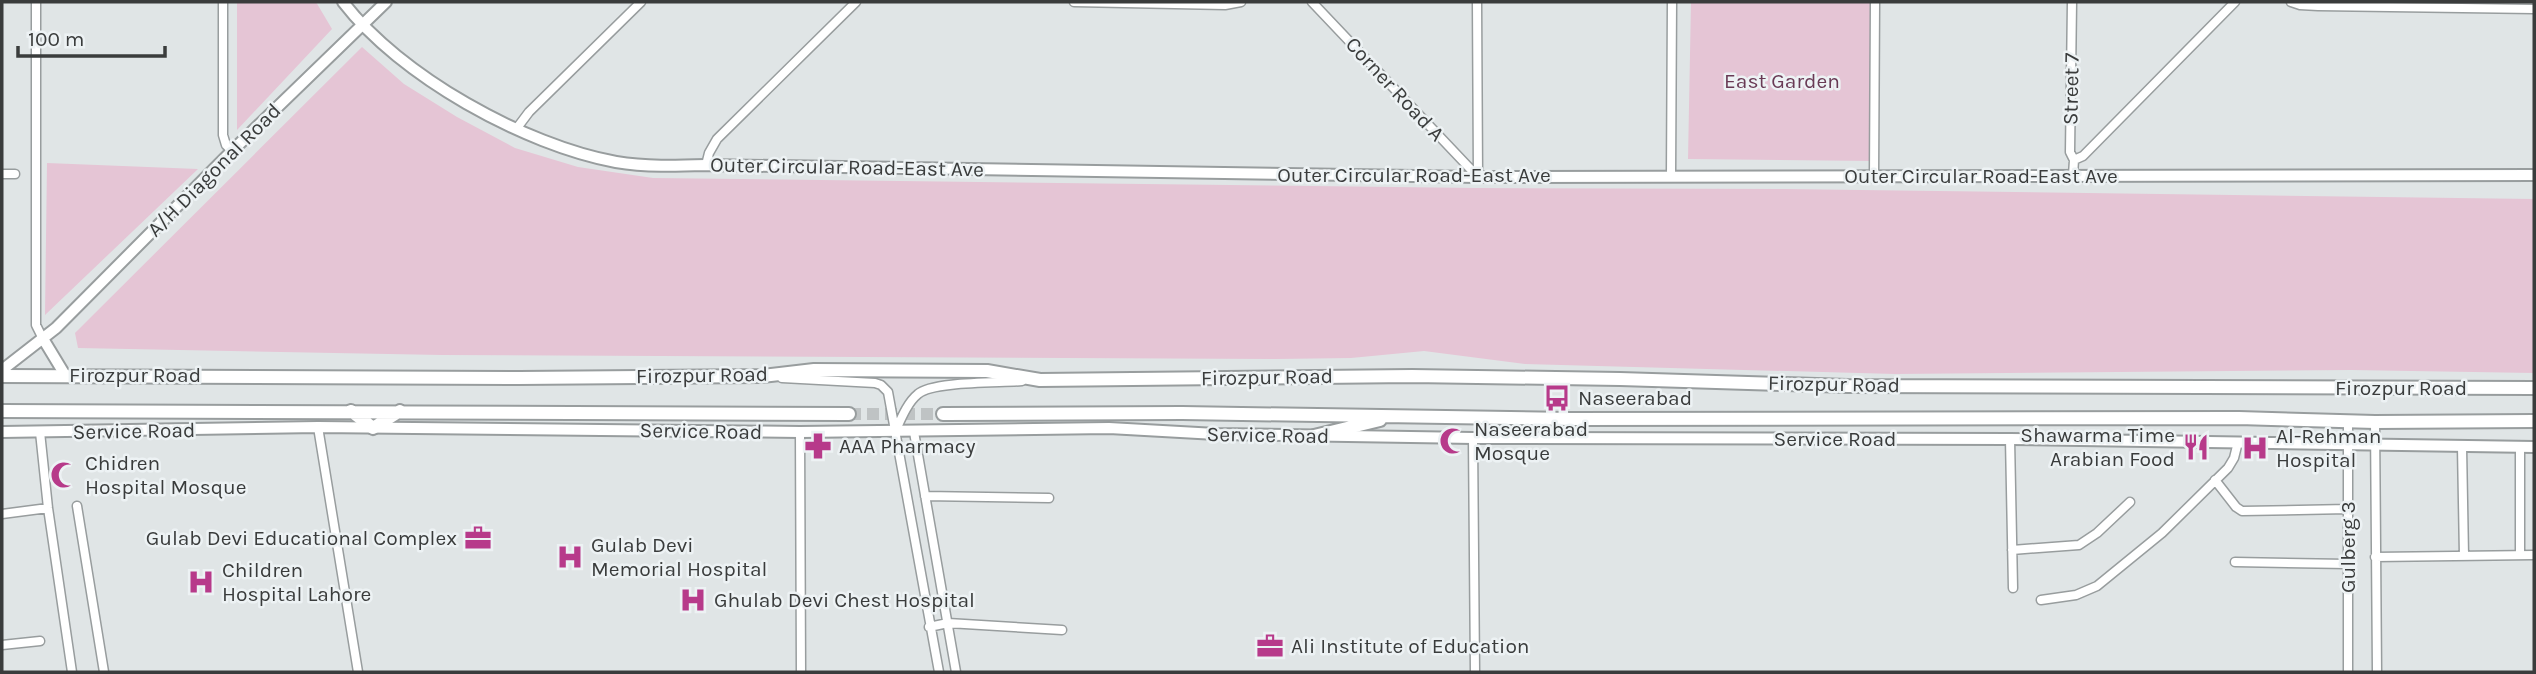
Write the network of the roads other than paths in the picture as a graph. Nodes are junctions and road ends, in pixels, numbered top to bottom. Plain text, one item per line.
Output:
1 (36, 2) edge
2 (223, 2) edge
3 (343, 2) edge
4 (386, 2) edge
5 (640, 2) edge
6 (856, 2) edge
7 (1074, 2) edge
8 (1241, 2) edge
9 (1312, 2) edge
10 (1477, 2) edge
11 (1672, 2) edge
12 (1875, 2) edge
13 (2071, 2) edge
14 (2235, 2) edge
15 (2291, 2) edge
16 (2534, 9) edge
17 (363, 25) junction
18 (517, 128) junction
19 (232, 151) junction
20 (2074, 160) junction
21 (706, 165) junction
22 (2, 174) edge
23 (15, 174) dead end
24 (1671, 175) junction
25 (2073, 175) junction
26 (2534, 175) edge
27 (1478, 177) junction
28 (1874, 177) junction
29 (42, 337) junction
30 (2, 370) edge
31 (65, 375) junction
32 (2, 376) edge
33 (762, 376) junction
34 (1040, 380) junction
35 (2534, 388) edge
36 (2, 411) edge
37 (351, 411) junction
38 (400, 411) junction
39 (849, 414) tunnel mouth
40 (943, 414) tunnel mouth
41 (1397, 415) junction
42 (2348, 421) junction
43 (2534, 421) edge
44 (2375, 422) junction
45 (318, 428) junction
46 (373, 428) junction
47 (2, 432) edge
48 (40, 432) junction
49 (800, 432) junction
50 (895, 432) junction
51 (914, 432) junction
52 (1314, 436) junction
53 (1474, 438) junction
54 (2010, 439) junction
55 (2238, 442) junction
56 (2348, 444) junction
57 (2375, 445) junction
58 (2462, 447) junction
59 (2520, 447) junction
60 (2534, 447) edge
61 (902, 474) junction
62 (921, 477) junction
63 (2215, 480) junction
64 (925, 496) junction
65 (1049, 498) dead end
66 (2130, 502) dead end
67 (77, 506) dead end
68 (48, 508) junction
69 (2348, 509) junction
70 (927, 510) junction
71 (2, 514) edge
72 (909, 517) junction
73 (2012, 550) junction
74 (2520, 555) junction
75 (2534, 555) edge
76 (2464, 556) junction
77 (2375, 557) junction
78 (2235, 562) dead end
79 (2348, 564) junction
80 (2012, 588) dead end
81 (2040, 600) dead end
82 (948, 623) junction
83 (929, 626) junction
84 (1062, 630) dead end
85 (40, 641) dead end
86 (2, 645) edge
87 (72, 672) edge
88 (104, 672) edge
89 (358, 672) edge
90 (801, 672) edge
91 (939, 672) edge
92 (956, 672) edge
93 (1475, 672) edge
94 (2348, 672) edge
95 (2377, 672) edge

1 - 29 street
2 - 19 street
3 - 17 street, Outer Circular Road-East Ave
4 - 17 street, A/H Diagonal Road
5 - 18 street
6 - 21 street
7 - 8 street
9 - 27 street, Corner Road A
10 - 27 street
11 - 24 street
12 - 28 street
13 - 20 street, Street 7
14 - 20 street
15 - 16 street
17 - 18 street, Outer Circular Road-East Ave
17 - 19 street, A/H Diagonal Road
18 - 21 street, Outer Circular Road-East Ave
19 - 29 street, A/H Diagonal Road
20 - 25 street, Street 7
21 - 27 street, Outer Circular Road-East Ave
22 - 23 street
24 - 27 street, Outer Circular Road-East Ave
24 - 28 street, Outer Circular Road-East Ave
25 - 26 street, Outer Circular Road-East Ave
25 - 28 street, Outer Circular Road-East Ave
29 - 30 street, A/H Diagonal Road
29 - 31 street
31 - 32 main road, Firozpur Road
31 - 33 main road, Firozpur Road
33 - 34 main road, Firozpur Road
33 - 50 street
34 - 35 main road, Firozpur Road
34 - 50 street
36 - 37 main road, Firozpur Road
37 - 38 main road, Firozpur Road
37 - 46 main road
38 - 39 main road, Firozpur Road
38 - 46 main road
40 - 41 main road, Firozpur Road
41 - 42 main road, Firozpur Road
41 - 52 main road
42 - 44 main road, Firozpur Road
42 - 56 street, Gulberg 3
43 - 44 main road, Firozpur Road
44 - 57 street
45 - 46 street, Service Road
45 - 48 street, Service Road
45 - 89 street
46 - 49 street, Service Road
47 - 48 street, Service Road
48 - 68 street
49 - 50 street, Service Road
49 - 90 street
50 - 51 street, Service Road
50 - 61 street
51 - 52 street, Service Road
51 - 62 street
52 - 53 street, Service Road
53 - 54 street, Service Road
53 - 93 street
54 - 55 street, Service Road
54 - 73 street
55 - 56 street, Service Road
55 - 63 street
56 - 57 street, Service Road
56 - 69 street, Gulberg 3
57 - 58 street, Service Road
57 - 77 street
58 - 59 street, Service Road
58 - 76 street
59 - 60 street, Service Road
59 - 74 street
61 - 62 street
61 - 72 street
62 - 64 street
63 - 69 street
63 - 81 street
64 - 65 street
64 - 70 street
66 - 73 street
67 - 88 street
68 - 71 street
68 - 87 street
69 - 79 street, Gulberg 3
70 - 72 street
70 - 82 street
72 - 83 street
73 - 80 street
74 - 75 street
74 - 76 street
76 - 77 street
77 - 95 street
78 - 79 street
79 - 94 street, Gulberg 3
82 - 83 street
82 - 84 street
82 - 92 street
83 - 91 street
85 - 86 street

